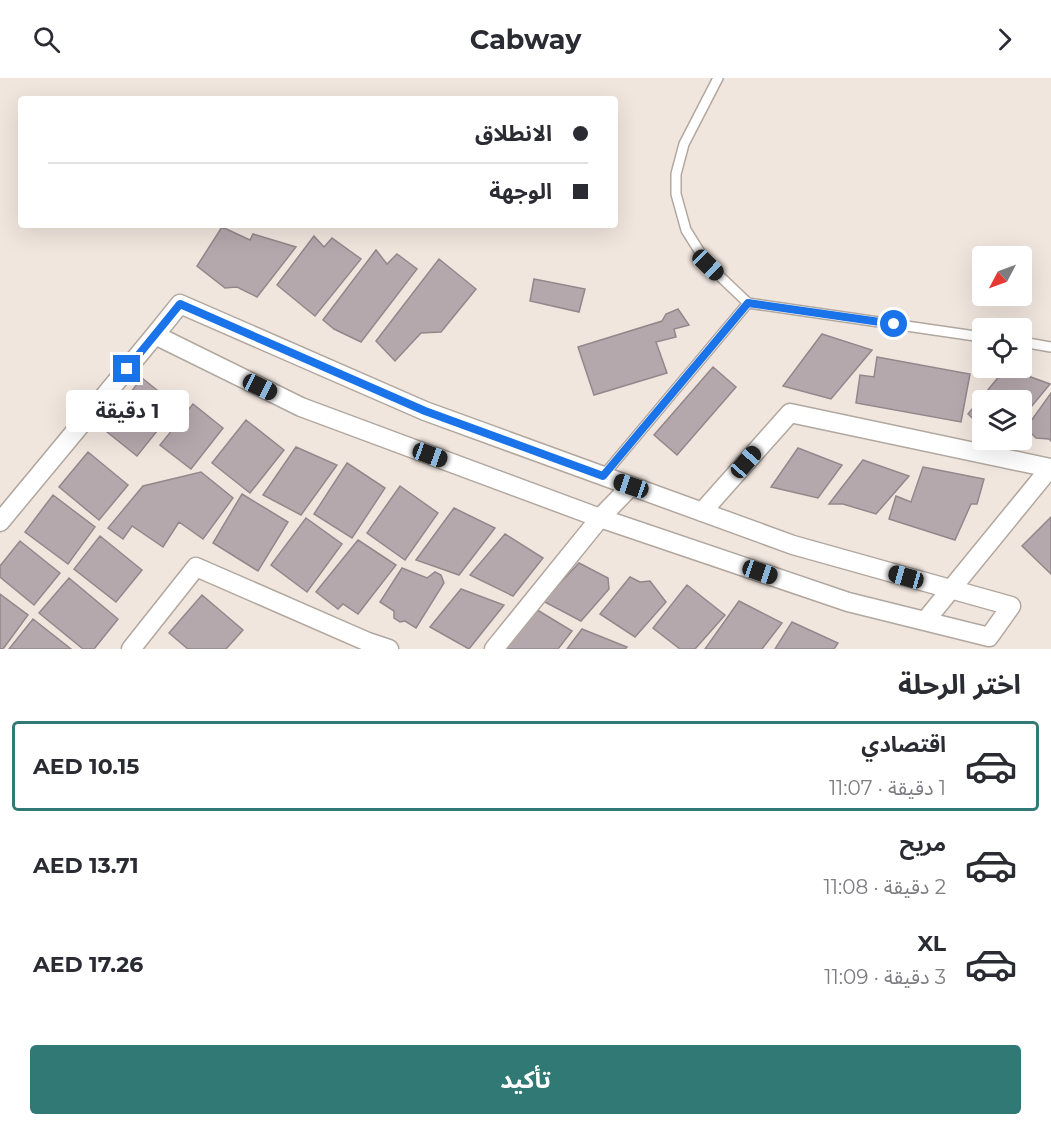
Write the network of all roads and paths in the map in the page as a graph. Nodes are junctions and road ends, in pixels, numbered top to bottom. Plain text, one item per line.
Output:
1 (718, 78) edge
2 (748, 303) junction
3 (155, 335) junction
4 (972, 336) edge
5 (1032, 344) edge
6 (1051, 347) edge
7 (603, 476) junction
8 (631, 486) junction
9 (702, 512) junction
10 (600, 518) junction
11 (0, 522) edge
12 (951, 589) junction
13 (926, 621) junction
14 (365, 645) edge
15 (131, 649) edge
16 (389, 649) edge
17 (494, 649) edge

1 - 2 lane
2 - 4 lane
2 - 7 lane
3 - 7 street
3 - 10 street
3 - 11 street
5 - 6 lane
7 - 8 street
8 - 9 street
8 - 10 street
9 - 12 street
9 - 12 street
10 - 13 street
10 - 17 street
12 - 13 street
12 - 13 street
14 - 15 street
14 - 16 street

